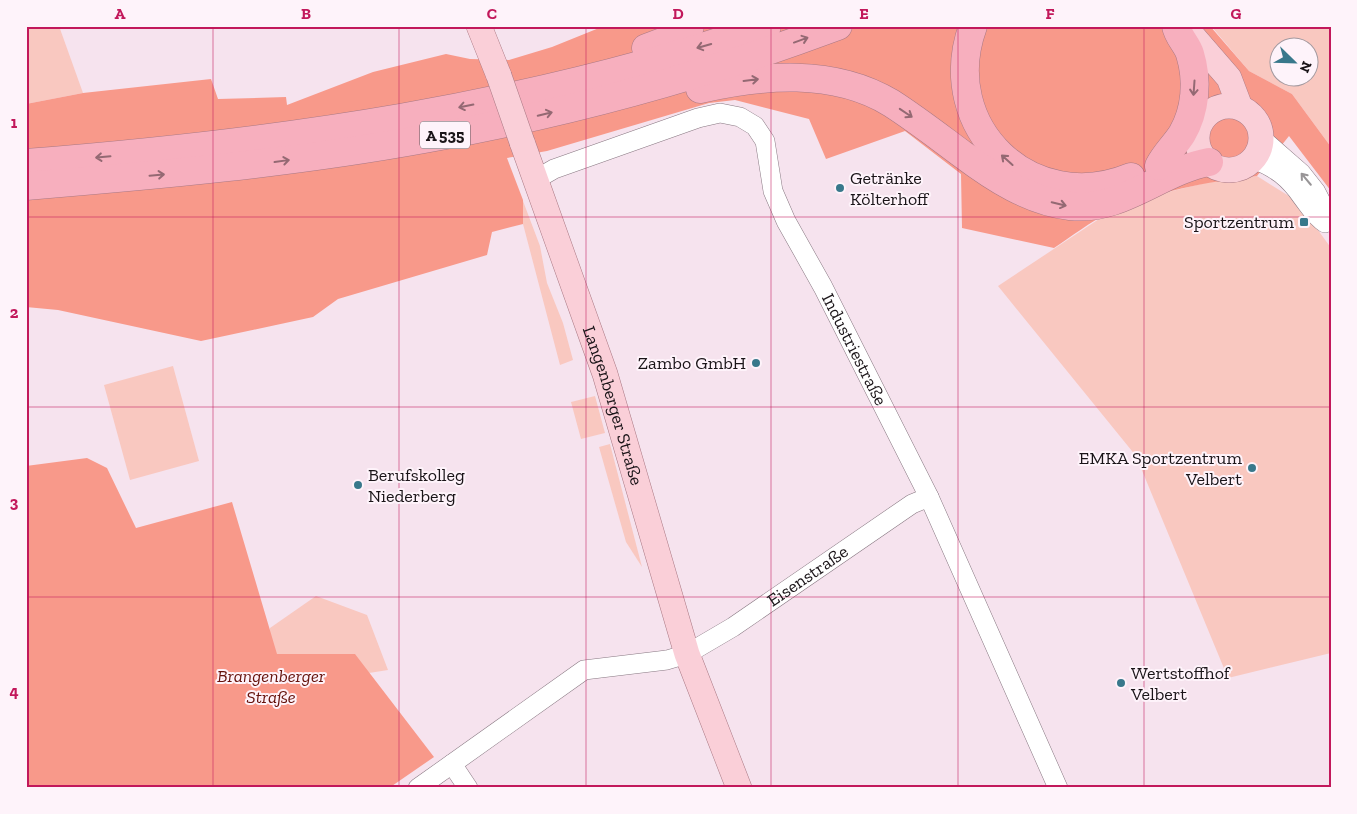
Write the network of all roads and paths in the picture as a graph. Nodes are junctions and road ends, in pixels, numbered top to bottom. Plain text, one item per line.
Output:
1 (479, 26) edge
2 (690, 26) edge
3 (767, 26) edge
4 (838, 26) edge
5 (973, 26) edge
6 (1176, 26) edge
7 (1184, 26) edge
8 (616, 72) junction
9 (654, 86) junction
10 (1229, 108) junction
11 (1257, 148) junction
12 (1203, 154) junction
13 (26, 163) edge
14 (1159, 166) junction
15 (535, 180) junction
16 (26, 186) edge
17 (1331, 220) edge
18 (1331, 226) edge
19 (929, 497) junction
20 (687, 654) junction
21 (452, 764) junction
22 (418, 788) edge
23 (468, 788) edge
24 (739, 788) edge
25 (1058, 788) edge

1 - 15 main road, Langenberger Straße, bridge
2 - 8 highway
3 -> 8 highway, A 535
9 -> 4 highway, A 535
14 -> 5 highway
6 -> 14 highway
7 - 10 main road
8 -> 13 highway, A 535
9 -> 12 highway
16 -> 9 highway, A 535
10 - 11 main road
10 - 12 main road
11 - 12 main road
17 -> 11 street
11 - 18 street
12 - 14 highway
15 - 19 street, Industriestraße
15 - 20 main road, Langenberger Straße
19 - 20 street, Eisenstraße
19 - 25 street, Industriestraße
20 - 21 street
20 - 24 main road, Langenberger Straße
21 - 22 street
21 - 23 street

